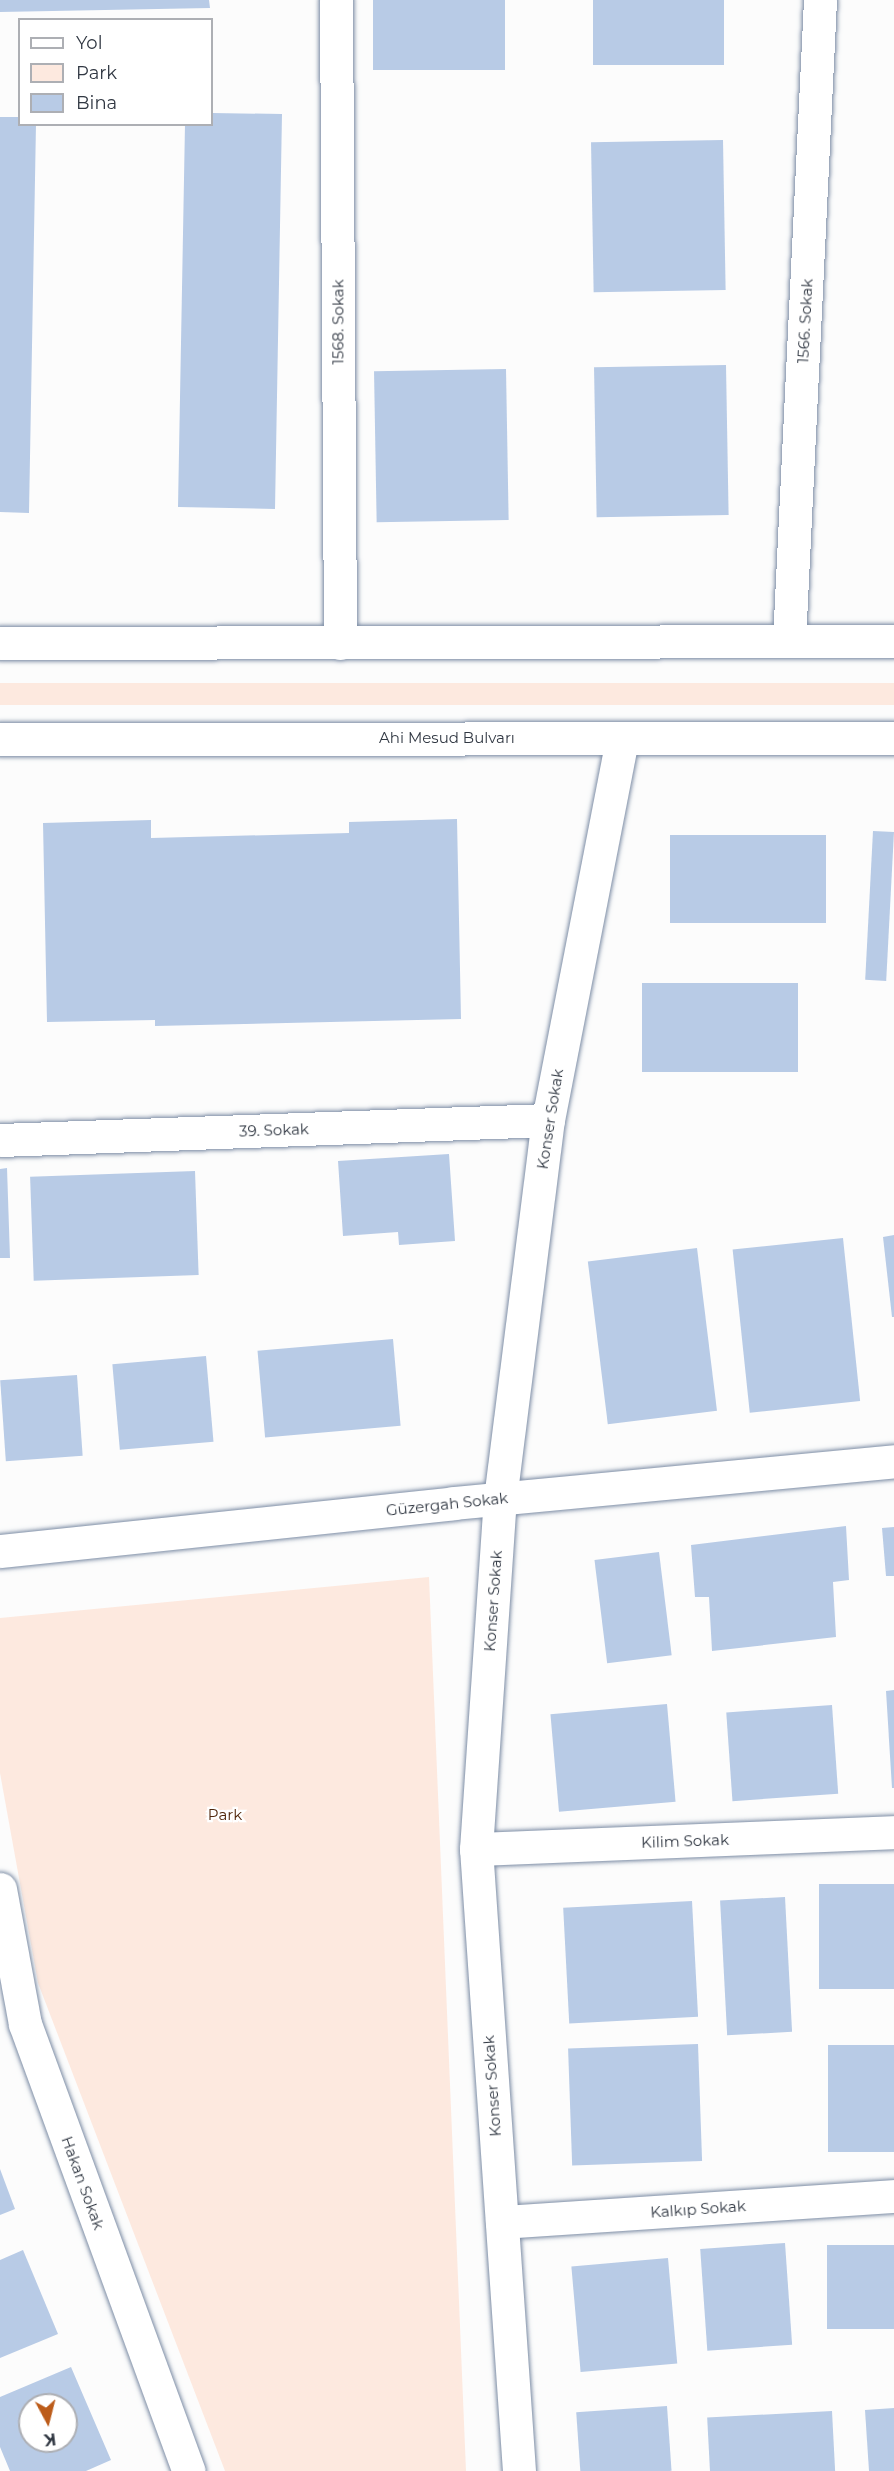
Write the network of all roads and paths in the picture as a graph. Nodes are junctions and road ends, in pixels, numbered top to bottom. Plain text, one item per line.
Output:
1 (336, 0) edge
2 (820, 0) edge
3 (894, 641) edge
4 (789, 642) junction
5 (0, 643) edge
6 (340, 643) junction
7 (894, 738) edge
8 (0, 739) edge
9 (622, 739) junction
10 (548, 1120) junction
11 (0, 1140) edge
12 (894, 1461) edge
13 (500, 1499) junction
14 (0, 1551) edge
15 (894, 1832) edge
16 (476, 1850) junction
17 (0, 1889) edge
18 (894, 2196) edge
19 (502, 2222) junction
20 (189, 2471) edge
21 (519, 2471) edge

1 - 6 street, 1568. Sokak
2 - 4 street, 1566. Sokak
3 - 4 street
4 - 6 street
5 - 6 street
7 - 9 street, Ahi Mesud Bulvarı
8 - 9 street, Ahi Mesud Bulvarı
9 - 10 street, Konser Sokak
10 - 11 street, 39. Sokak
10 - 13 street, Konser Sokak
12 - 13 street, Güzergah Sokak
13 - 14 street, Güzergah Sokak
13 - 16 street, Konser Sokak
15 - 16 street, Kilim Sokak
16 - 19 street, Konser Sokak
17 - 20 street, Hakan Sokak
18 - 19 street, Kalkıp Sokak
19 - 21 street, Konser Sokak

